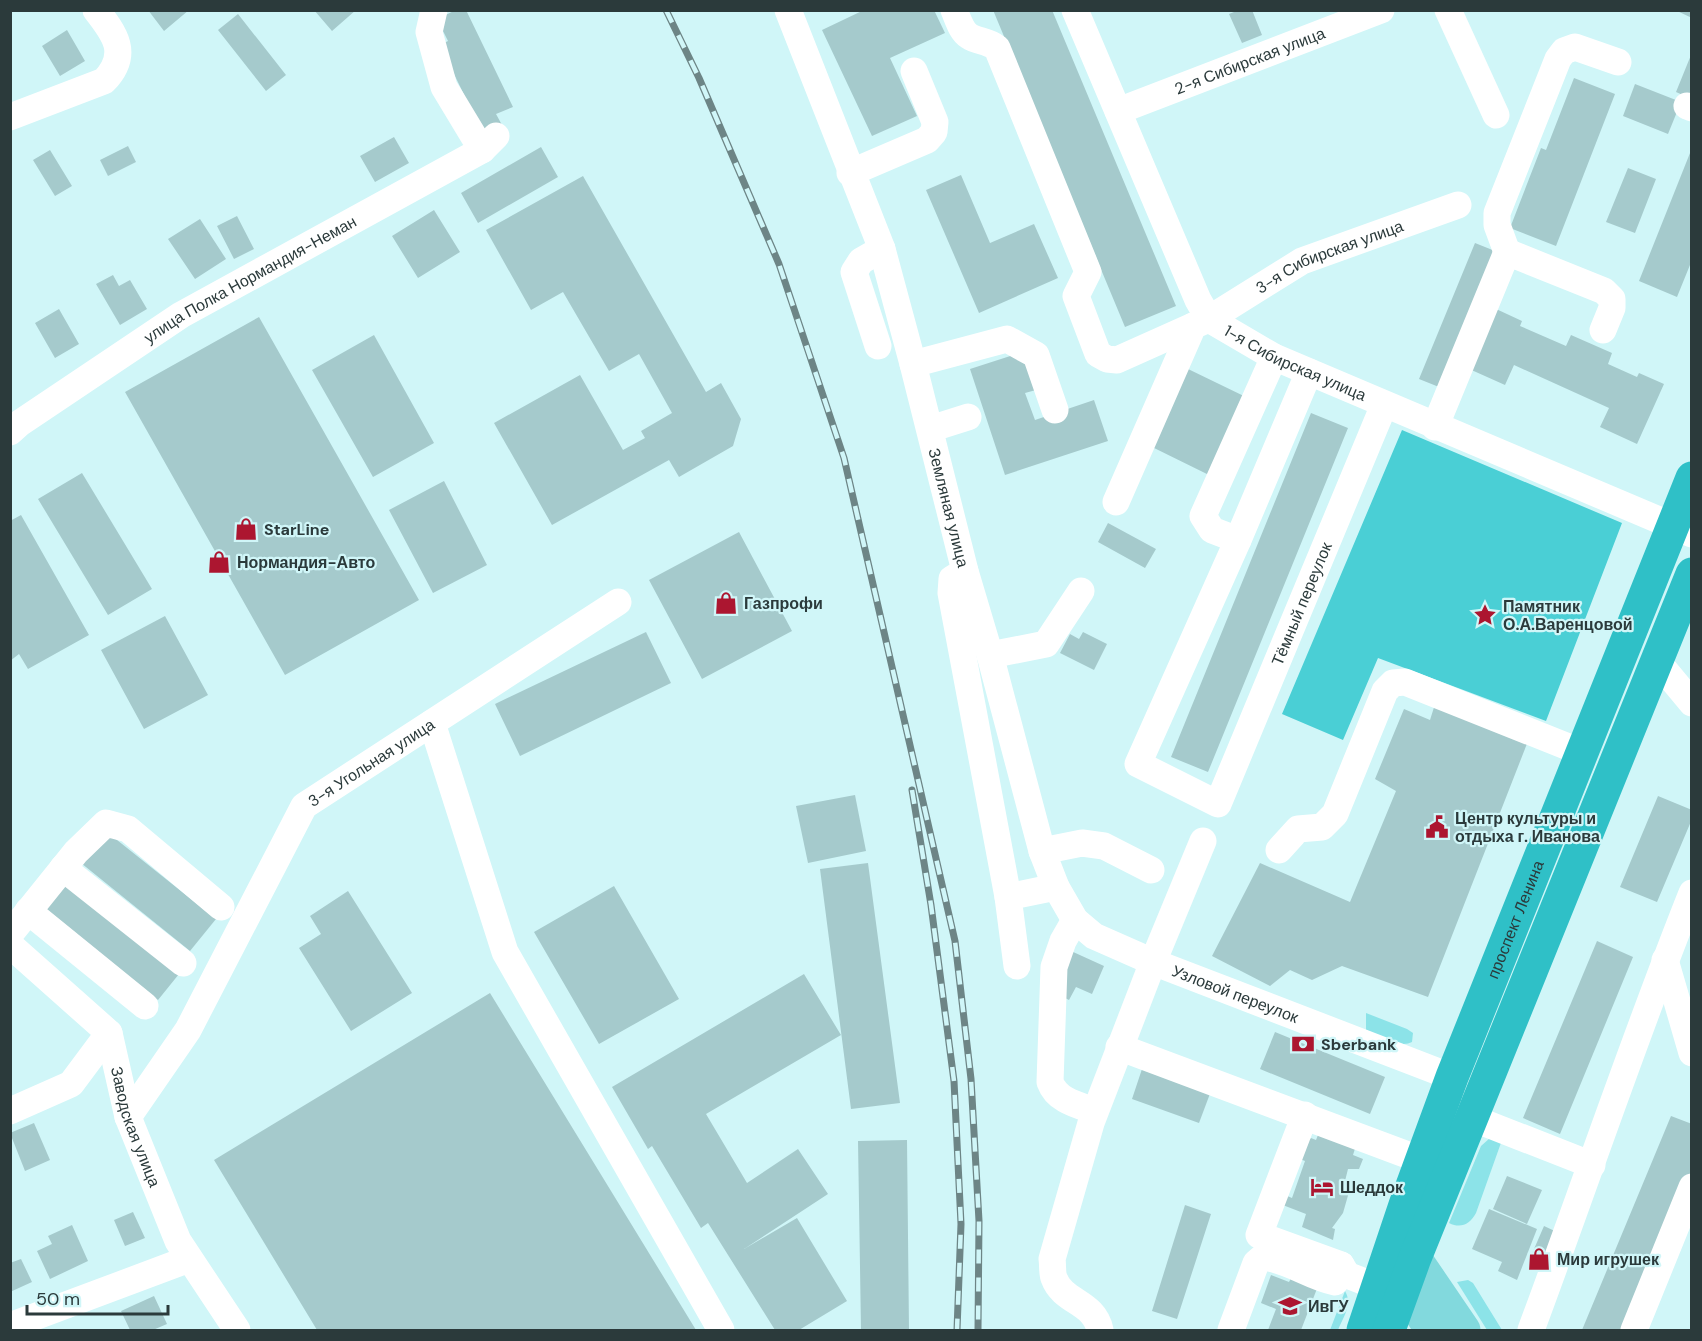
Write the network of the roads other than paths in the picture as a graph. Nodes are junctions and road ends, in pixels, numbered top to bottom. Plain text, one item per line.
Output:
1 (96, 10) edge
2 (434, 10) edge
3 (788, 10) edge
4 (954, 10) edge
5 (1075, 10) edge
6 (1381, 10) edge
7 (1448, 10) edge
8 (1617, 62) dead end
9 (914, 71) dead end
10 (1118, 111) junction
11 (1496, 115) dead end
12 (10, 117) edge
13 (850, 173) junction
14 (1458, 205) dead end
15 (882, 249) junction
16 (1507, 252) junction
17 (1201, 322) junction
18 (1603, 330) dead end
19 (878, 346) dead end
20 (1274, 357) junction
21 (913, 364) junction
22 (1309, 372) junction
23 (1383, 405) junction
24 (1055, 410) dead end
25 (968, 417) dead end
26 (14, 423) edge
27 (1435, 427) junction
28 (930, 429) junction
29 (1692, 478) edge
30 (1116, 502) dead end
31 (1682, 530) edge
32 (1238, 540) junction
33 (965, 571) junction
34 (1692, 574) edge
35 (1081, 591) dead end
36 (618, 602) dead end
37 (1625, 643) junction
38 (990, 655) junction
39 (1657, 661) junction
40 (1692, 703) edge
41 (432, 723) junction
42 (1581, 752) junction
43 (1203, 841) dead end
44 (1279, 850) dead end
45 (1042, 851) junction
46 (63, 868) junction
47 (1151, 870) dead end
48 (1056, 887) junction
49 (1692, 893) edge
50 (1008, 897) junction
51 (220, 907) dead end
52 (28, 911) junction
53 (1075, 920) junction
54 (10, 934) edge
55 (10, 945) edge
56 (1665, 960) junction
57 (1153, 962) junction
58 (183, 963) dead end
59 (1017, 966) dead end
60 (146, 1006) dead end
61 (109, 1033) junction
62 (1119, 1047) junction
63 (1692, 1053) edge
64 (1452, 1077) junction
65 (10, 1111) edge
66 (1095, 1111) junction
67 (1305, 1115) junction
68 (128, 1117) junction
69 (1472, 1118) junction
70 (1421, 1160) junction
71 (1592, 1166) junction
72 (1692, 1187) edge
73 (189, 1258) junction
74 (1341, 1265) junction
75 (1395, 1268) junction
76 (10, 1326) edge
77 (237, 1330) edge
78 (721, 1330) edge
79 (1100, 1330) edge
80 (1231, 1330) edge
81 (1363, 1330) edge
82 (1389, 1330) edge
83 (1432, 1330) edge
84 (1464, 1330) edge
85 (1530, 1330) edge
86 (1634, 1330) edge

1 - 12 street
2 - 26 street, улица Полка Нормандия-Неман
3 - 13 street, Земляная улица
4 - 17 street, 3-я Сибирская улица
5 - 10 street, 1-я Сибирская улица
6 - 10 street, 2-я Сибирская улица
7 - 11 street
8 - 16 street
9 - 13 street
10 - 17 street, 1-я Сибирская улица
13 - 15 street, Земляная улица
14 - 17 street, 3-я Сибирская улица
15 - 19 street
15 - 21 street, Земляная улица
16 - 18 street
16 - 27 street
17 - 20 street, 1-я Сибирская улица
17 - 30 street
20 - 22 street, 1-я Сибирская улица
20 - 32 street
21 - 24 street
21 - 28 street, Земляная улица
22 - 23 street, 1-я Сибирская улица
22 - 32 street
23 - 27 street, 1-я Сибирская улица
23 - 32 street, Тёмный переулок
25 - 28 street
27 - 31 street, 1-я Сибирская улица
28 - 33 street, Земляная улица
29 - 31 highway, проспект Ленина
31 - 37 highway, проспект Ленина
33 - 38 street, Земляная улица
33 - 50 street
34 - 39 highway, проспект Ленина
35 - 38 street
36 - 41 street, 3-я Угольная улица
37 - 39 highway
37 - 42 highway, проспект Ленина
38 - 45 street, Земляная улица
39 - 40 street
39 - 69 highway, проспект Ленина
41 - 68 street, 3-я Угольная улица
41 - 78 street
42 - 44 street
42 - 64 highway, проспект Ленина
43 - 57 street
45 - 47 street
45 - 48 street, Земляная улица
46 - 51 street
46 - 52 street
46 - 58 street
48 - 50 street
48 - 53 street, Земляная улица
49 - 56 street
50 - 59 street
52 - 54 street
52 - 60 street
53 - 57 street, Земляная улица
53 - 66 street
55 - 61 street
56 - 63 street
56 - 71 street
57 - 62 street
57 - 64 street, Узловой переулок
61 - 65 street
61 - 68 street, Заводская улица
62 - 66 street
62 - 67 street
64 - 70 highway, проспект Ленина
66 - 79 street
67 - 70 street
67 - 74 street
68 - 73 street, Заводская улица
69 - 71 street
69 - 75 highway, проспект Ленина
70 - 75 highway, проспект Ленина
71 - 85 street
72 - 86 street
73 - 76 street
73 - 77 street, Заводская улица
74 - 75 street
74 - 80 street
75 - 81 highway, проспект Ленина
75 - 82 highway, проспект Ленина
75 - 83 main road
75 - 84 main road

